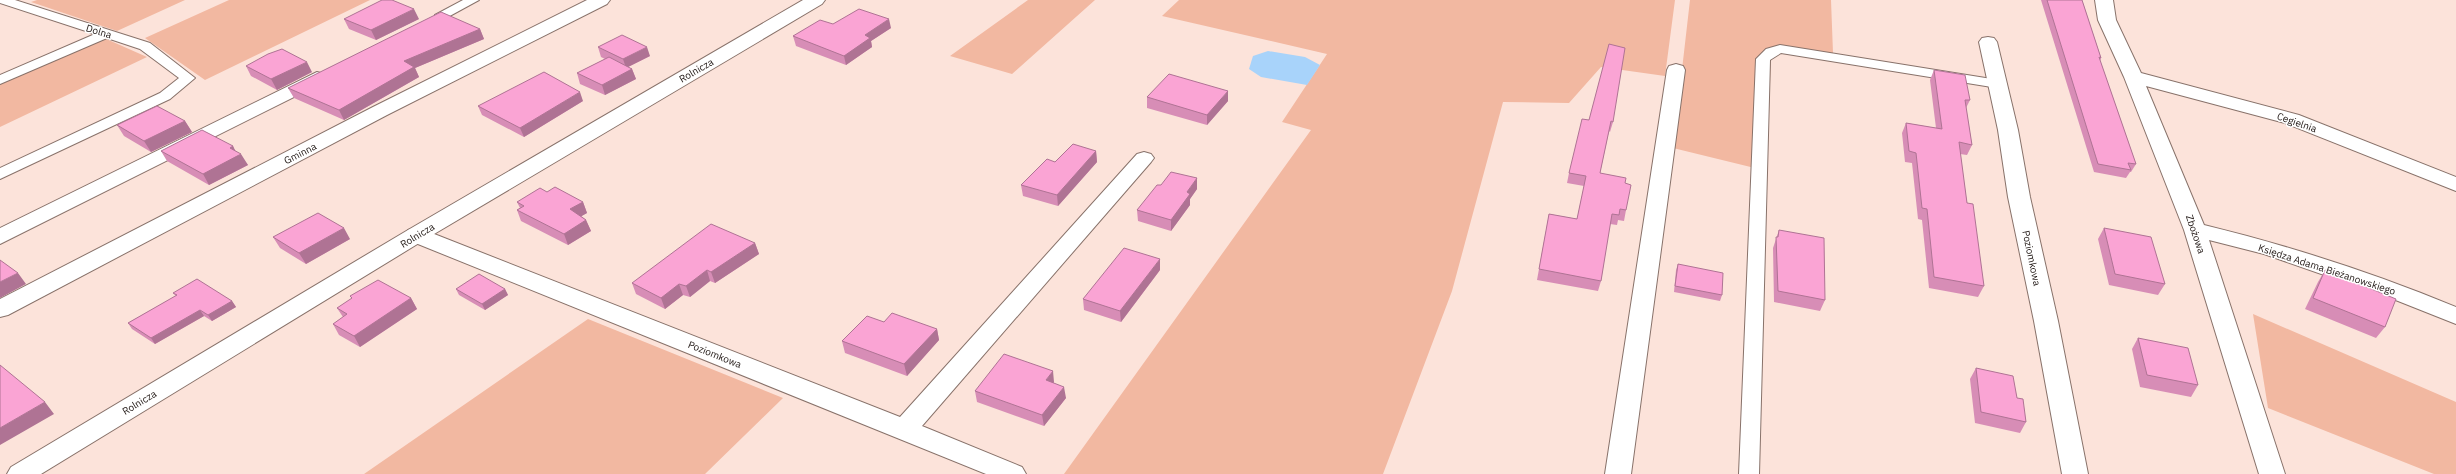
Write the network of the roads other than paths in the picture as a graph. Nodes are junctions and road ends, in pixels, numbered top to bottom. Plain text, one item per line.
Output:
1 (2, 0) edge
2 (473, 0) edge
3 (601, 0) edge
4 (816, 0) edge
5 (2104, 0) edge
6 (434, 19) edge
7 (106, 34) junction
8 (1988, 42) dead end
9 (334, 69) edge
10 (1676, 70) dead end
11 (2133, 77) junction
12 (0, 80) edge
13 (1998, 84) junction
14 (1144, 158) dead end
15 (0, 174) edge
16 (2456, 185) edge
17 (2195, 230) junction
18 (416, 235) junction
19 (0, 237) edge
20 (0, 309) edge
21 (2456, 316) edge
22 (904, 429) junction
23 (20, 474) edge
24 (1013, 474) edge
25 (1618, 474) edge
26 (1749, 474) edge
27 (2075, 474) edge
28 (2272, 474) edge

1 - 7 lane, Dolna
2 - 6 lane
3 - 20 street, Gminna
4 - 18 street, Rolnicza
5 - 11 street, Zbożowa
7 - 12 lane
7 - 15 lane, Dolna
8 - 13 street, Poziomkowa
9 - 19 street
10 - 25 street
11 - 16 street, Cegielnia
11 - 17 street, Zbożowa
13 - 26 lane
13 - 27 street, Poziomkowa
14 - 22 street
17 - 21 street, Księdza Adama Bieżanowskiego
17 - 28 street, Zbożowa
18 - 22 street, Poziomkowa
18 - 23 street, Rolnicza
22 - 24 street, Poziomkowa

